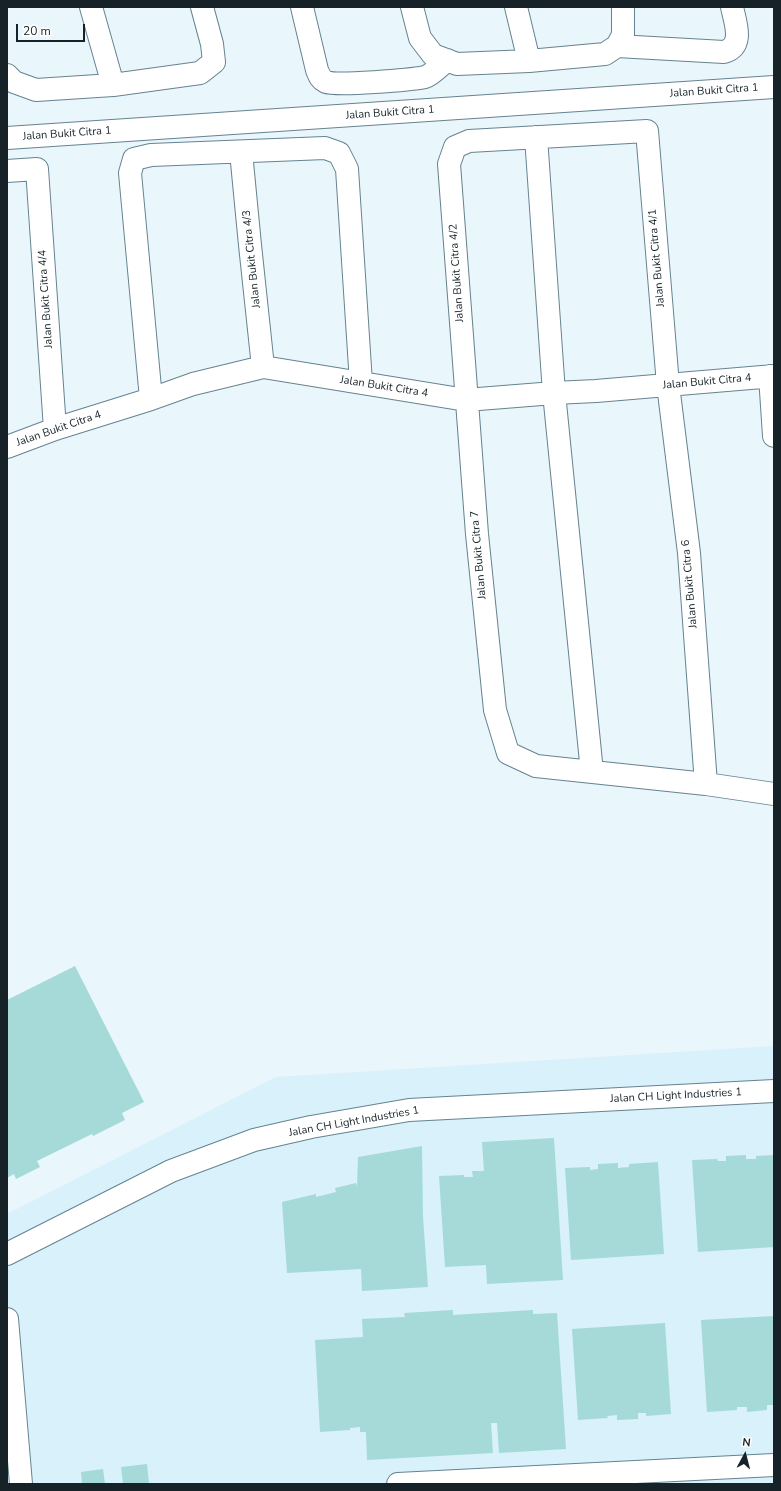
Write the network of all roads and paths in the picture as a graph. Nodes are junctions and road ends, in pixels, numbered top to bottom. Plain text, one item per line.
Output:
1 (90, 7) edge
2 (202, 7) edge
3 (302, 7) edge
4 (412, 7) edge
5 (516, 7) edge
6 (623, 7) edge
7 (732, 7) edge
8 (617, 46) junction
9 (447, 60) junction
10 (529, 61) junction
11 (9, 81) edge
12 (113, 85) junction
13 (774, 87) edge
14 (536, 137) junction
15 (7, 138) edge
16 (242, 152) junction
17 (7, 171) edge
18 (263, 367) junction
19 (772, 376) edge
20 (361, 383) junction
21 (668, 385) junction
22 (554, 393) junction
23 (151, 399) junction
24 (466, 400) junction
25 (55, 429) junction
26 (774, 436) edge
27 (7, 447) edge
28 (592, 772) junction
29 (706, 784) junction
30 (774, 794) edge
31 (774, 1091) edge
32 (7, 1254) edge
33 (7, 1319) edge
34 (774, 1465) edge
35 (632, 1478) edge
36 (21, 1484) edge
37 (398, 1484) edge

1 - 12 street
2 - 12 street
3 - 9 street
4 - 9 street
5 - 10 street
6 - 8 street
7 - 8 street
8 - 10 street
9 - 10 street
11 - 12 street
13 - 15 street, Jalan Bukit Citra 1
14 - 21 street, Jalan Bukit Citra 4/1
14 - 22 street
14 - 24 street, Jalan Bukit Citra 4/2
16 - 18 street, Jalan Bukit Citra 4/3
16 - 20 street
16 - 23 street
17 - 25 street, Jalan Bukit Citra 4/4
18 - 20 street, Jalan Bukit Citra 4
18 - 23 street, Jalan Bukit Citra 4
19 - 21 street, Jalan Bukit Citra 4
19 - 26 street
20 - 24 street, Jalan Bukit Citra 4
21 - 22 street, Jalan Bukit Citra 4
21 - 29 street, Jalan Bukit Citra 6
22 - 24 street, Jalan Bukit Citra 4
22 - 28 street
23 - 25 street, Jalan Bukit Citra 4
24 - 28 street, Jalan Bukit Citra 7
25 - 27 street, Jalan Bukit Citra 4
28 - 29 street, Jalan Bukit Citra 7
29 - 30 street, Jalan Bukit Citra 7
31 - 32 street, Jalan CH Light Industries 1
33 - 36 street
34 - 35 street
35 - 37 street

